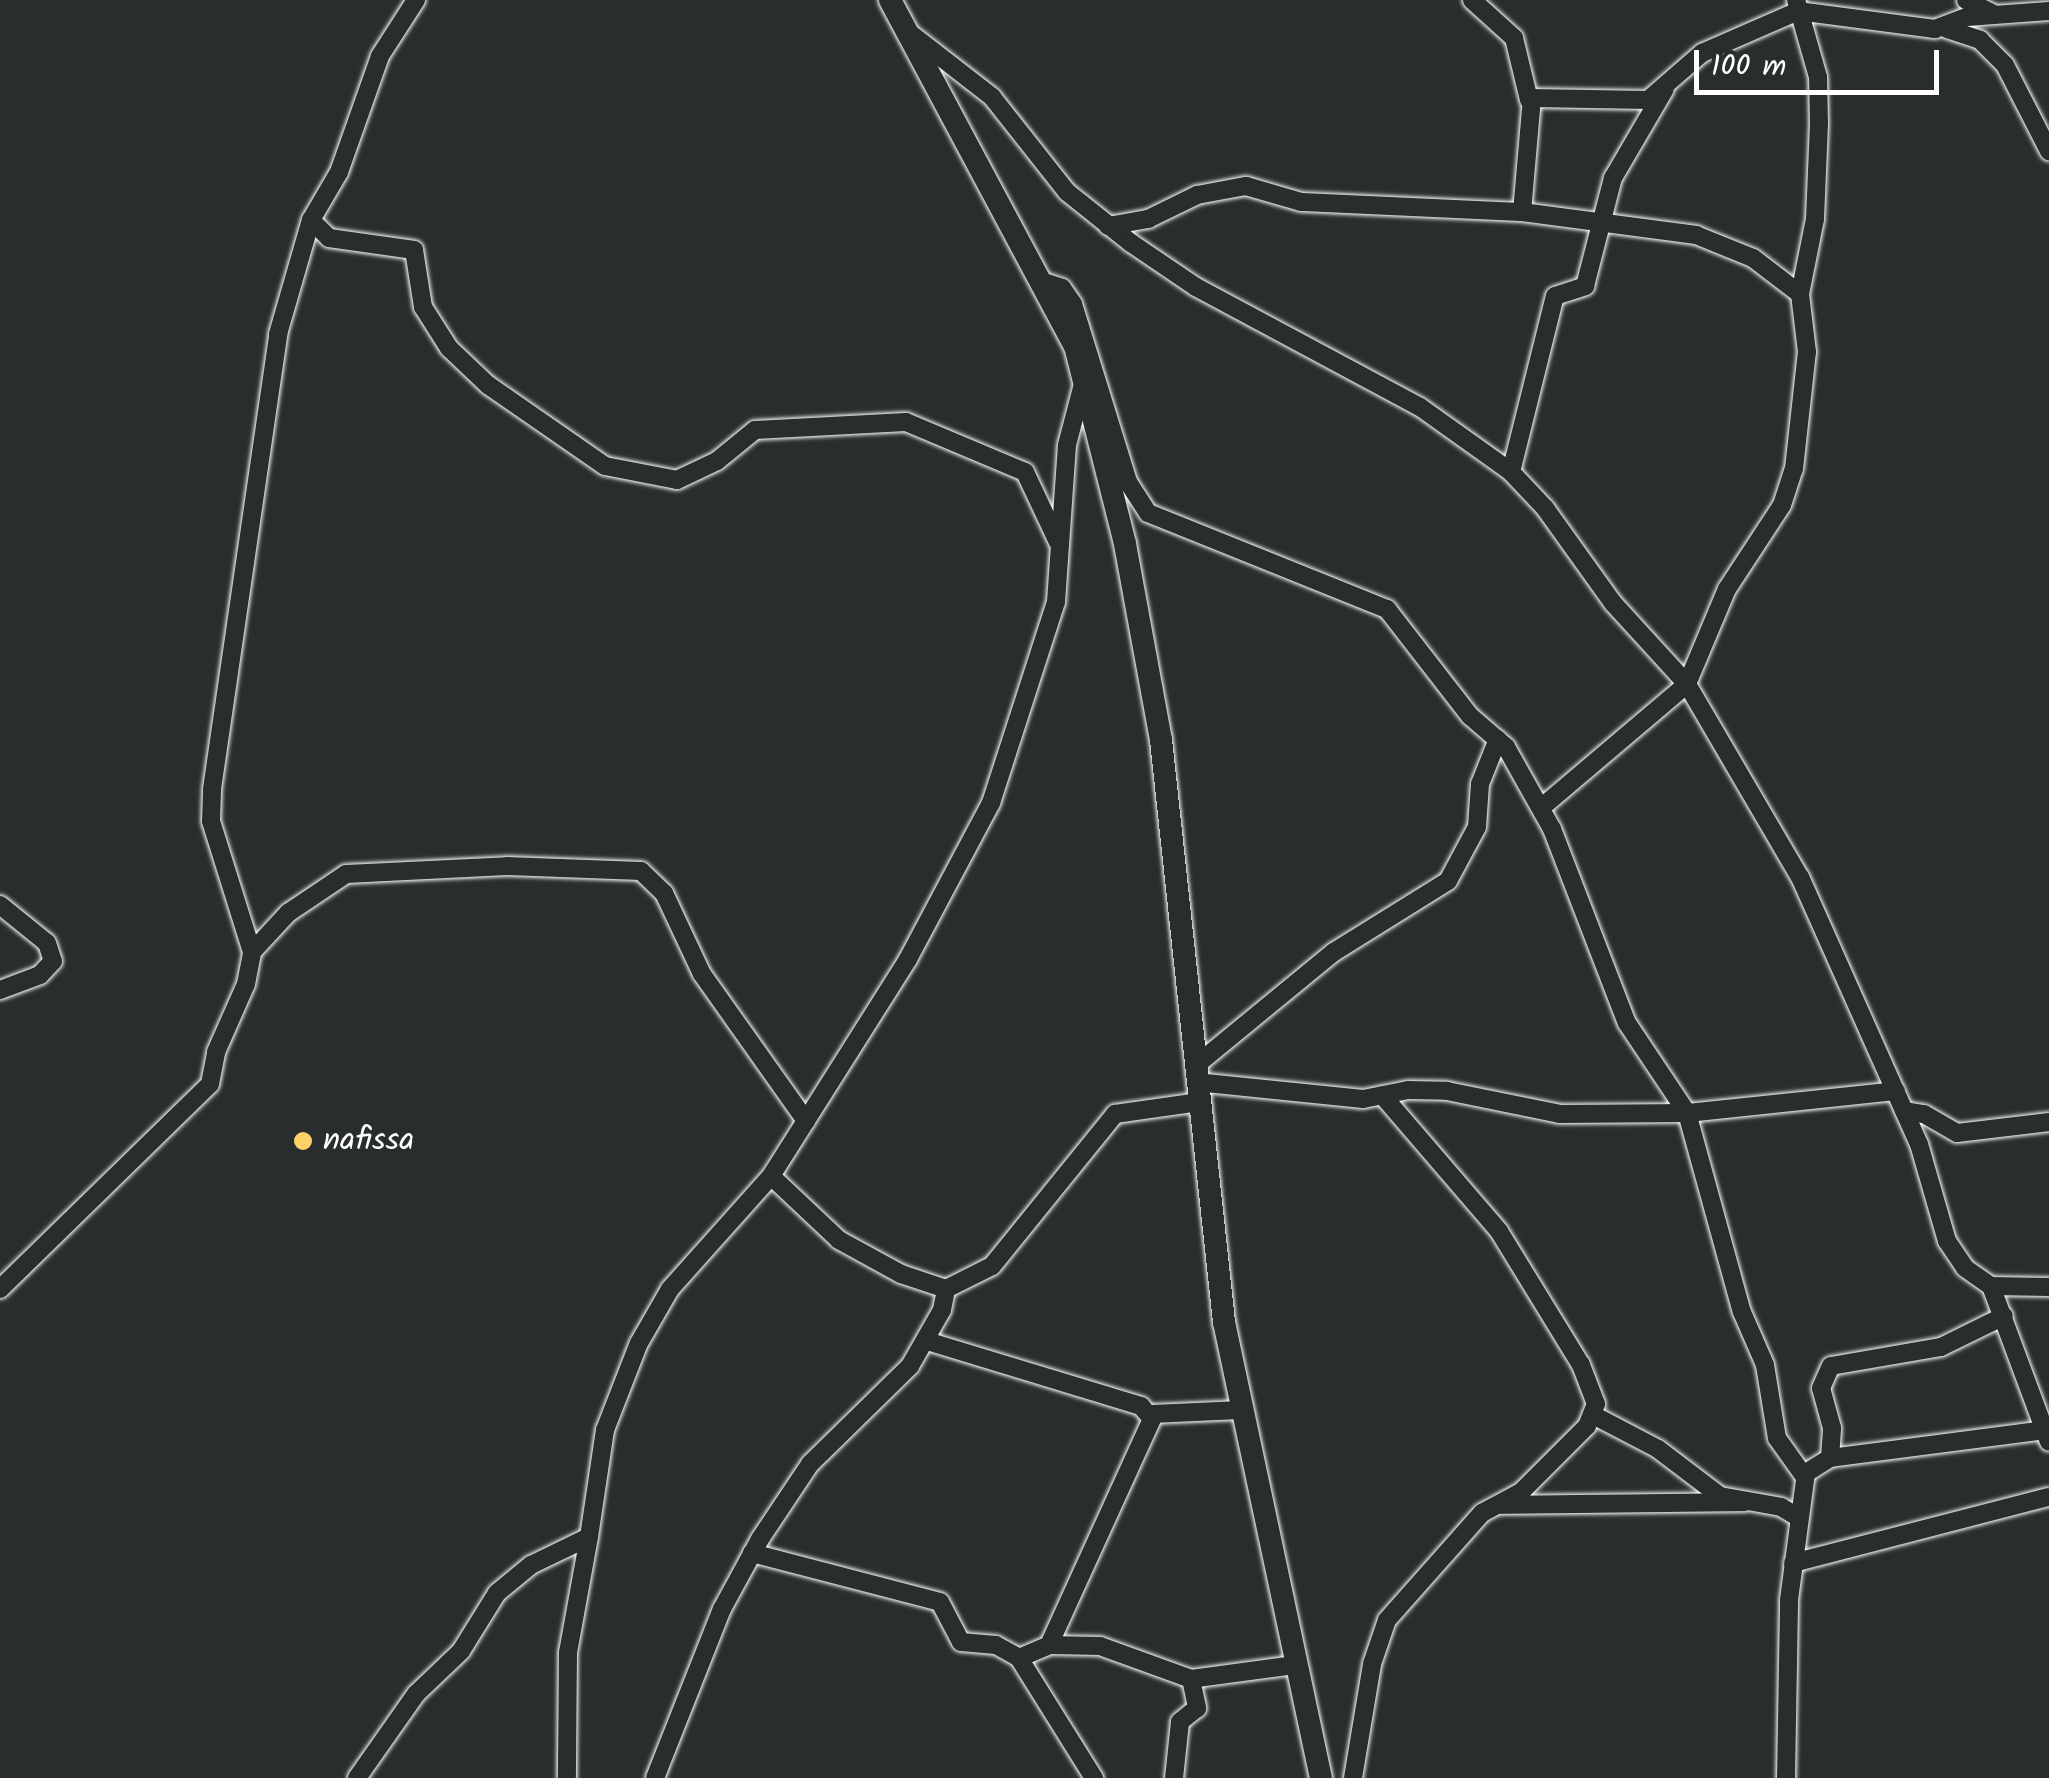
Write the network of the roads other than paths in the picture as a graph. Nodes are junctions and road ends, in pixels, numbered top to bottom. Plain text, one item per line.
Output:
1 (416, 0) edge
2 (890, 0) edge
3 (1472, 0) edge
4 (1966, 0) edge
5 (1797, 5) edge
6 (2049, 11) edge
7 (1994, 14) junction
8 (1947, 28) junction
9 (906, 30) junction
10 (1665, 88) junction
11 (1530, 100) junction
12 (2049, 151) edge
13 (1522, 212) junction
14 (312, 220) junction
15 (1599, 221) junction
16 (1108, 226) junction
17 (1044, 282) junction
18 (1800, 294) junction
19 (1083, 384) junction
20 (1511, 472) junction
21 (1064, 559) junction
22 (1686, 684) junction
23 (1498, 739) junction
24 (1542, 806) junction
25 (0, 905) edge
26 (252, 952) junction
27 (0, 990) edge
28 (1197, 1083) junction
29 (1896, 1092) junction
30 (1382, 1095) junction
31 (1904, 1111) junction
32 (1688, 1113) junction
33 (806, 1121) junction
34 (2049, 1122) edge
35 (771, 1176) junction
36 (1991, 1286) junction
37 (2049, 1287) edge
38 (0, 1289) edge
39 (946, 1289) junction
40 (2004, 1316) junction
41 (927, 1341) junction
42 (1242, 1410) junction
43 (1150, 1414) junction
44 (1596, 1416) junction
45 (2047, 1436) edge
46 (1830, 1458) junction
47 (1804, 1476) junction
48 (2049, 1497) edge
49 (1745, 1502) junction
50 (1494, 1504) junction
51 (1799, 1518) junction
52 (589, 1537) junction
53 (752, 1553) junction
54 (1793, 1562) junction
55 (1049, 1646) junction
56 (1019, 1658) junction
57 (1296, 1665) junction
58 (1191, 1679) junction
59 (659, 1776) edge
60 (356, 1778) edge
61 (567, 1778) edge
62 (1094, 1778) edge
63 (1174, 1778) edge
64 (1321, 1778) edge
65 (1353, 1778) edge
66 (1786, 1778) edge

1 - 14 street
2 - 9 street
3 - 11 street
4 - 7 street
5 - 8 street
5 - 10 street
5 - 18 street
6 - 7 street
7 - 8 street
8 - 12 street
9 - 16 street
9 - 17 street
10 - 11 street
10 - 15 street
11 - 13 street
13 - 15 street
13 - 16 street
14 - 21 street
14 - 26 street
15 - 18 street
15 - 20 street
16 - 20 street
17 - 19 street
17 - 23 street
18 - 22 street
19 - 21 street
19 - 28 street
20 - 22 street
21 - 33 street
22 - 24 street
22 - 29 street
23 - 24 street
23 - 28 street
24 - 32 street
25 - 27 street
26 - 33 street
26 - 38 street
28 - 30 street
28 - 39 street
28 - 42 street
29 - 31 street
29 - 32 street
30 - 32 street
30 - 44 street
31 - 34 street
31 - 36 street
32 - 47 street
33 - 35 street
35 - 39 street
35 - 52 street
36 - 37 street
36 - 40 street
39 - 41 street
40 - 45 street
40 - 46 street
41 - 43 street
41 - 53 street
42 - 43 street
42 - 57 street
43 - 55 street
44 - 49 street
44 - 50 street
45 - 46 street
46 - 47 street
47 - 51 street
48 - 54 street
49 - 50 street
49 - 51 street
50 - 65 street
51 - 54 street
52 - 60 street
52 - 61 street
53 - 56 street
53 - 59 street
54 - 66 street
55 - 56 street
55 - 58 street
56 - 62 street
57 - 58 street
57 - 64 street
58 - 63 street

